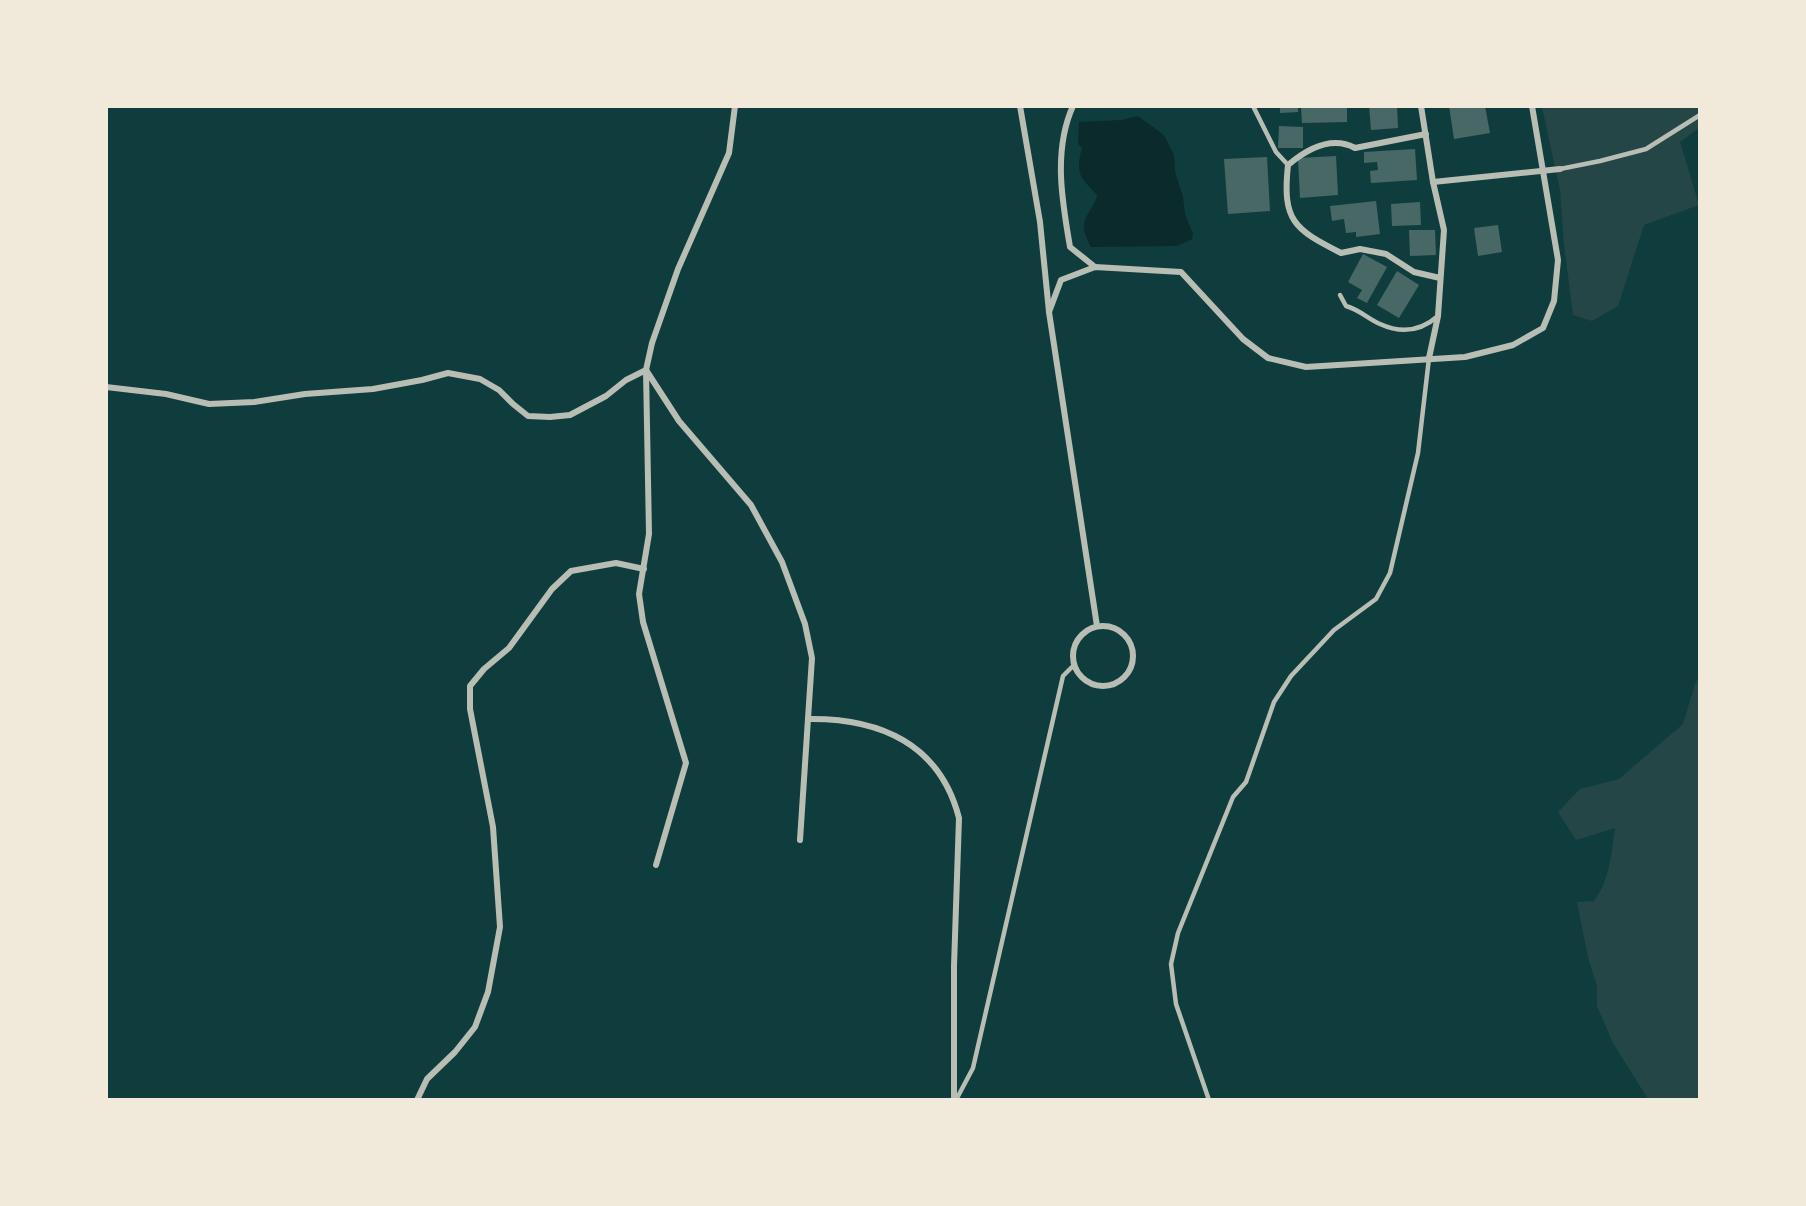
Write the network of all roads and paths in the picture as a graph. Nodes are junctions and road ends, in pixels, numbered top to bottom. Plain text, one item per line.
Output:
1 (735, 106) edge
2 (1020, 106) edge
3 (1073, 106) edge
4 (1253, 106) edge
5 (1421, 106) edge
6 (1532, 106) edge
7 (1700, 115) edge
8 (1426, 134) junction
9 (1287, 165) junction
10 (1560, 169) joint
11 (1543, 171) junction
12 (1433, 182) junction
13 (1095, 267) junction
14 (1440, 278) junction
15 (1340, 295) dead end
16 (1049, 312) junction
17 (1438, 316) junction
18 (1429, 358) junction
19 (646, 370) junction
20 (106, 387) edge
21 (644, 569) junction
22 (1096, 626) junction
23 (1074, 665) junction
24 (808, 719) junction
25 (800, 840) dead end
26 (656, 865) dead end
27 (417, 1100) edge
28 (955, 1100) edge
29 (1209, 1100) edge

1 - 19 street
2 - 16 street
3 - 13 street
4 - 9 lane
5 - 8 street
6 - 11 street
7 - 10 lane
8 - 9 street
8 - 12 street
9 - 14 street
10 - 11 street
11 - 12 street
11 - 18 street
12 - 14 street
13 - 16 street
13 - 18 street
14 - 17 street
15 - 17 lane
16 - 22 street
17 - 18 street
18 - 29 lane
19 - 20 street
19 - 21 street
19 - 24 street
21 - 26 street
21 - 27 street
22 - 23 street
22 - 23 street
23 - 28 lane
24 - 25 street
24 - 28 street

